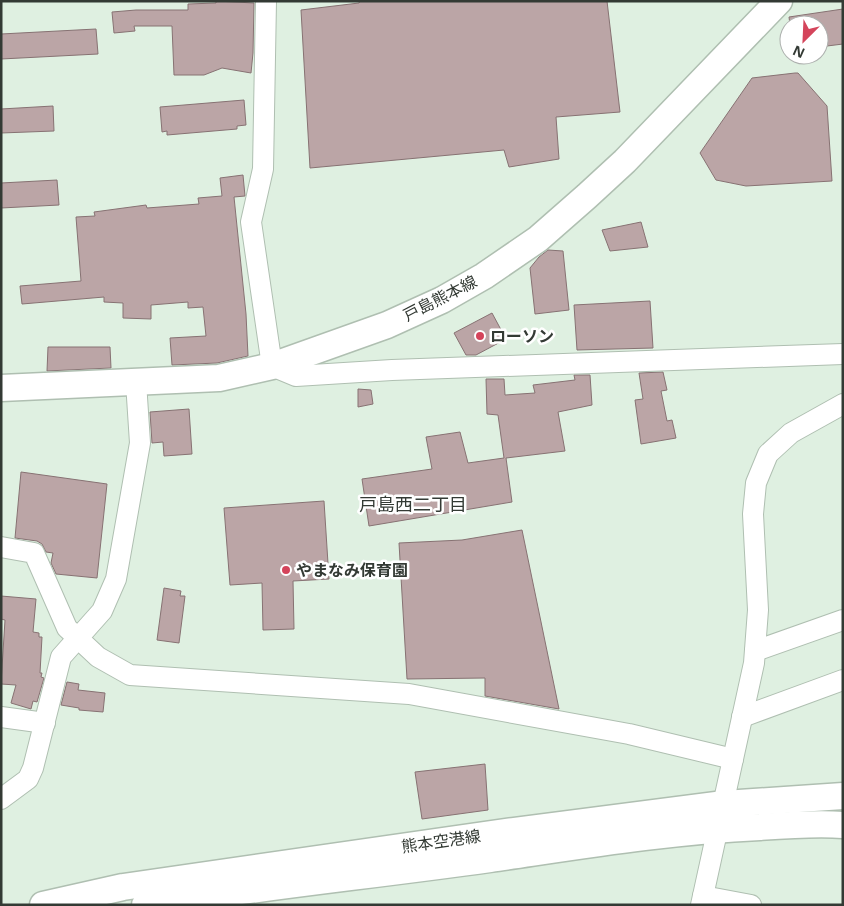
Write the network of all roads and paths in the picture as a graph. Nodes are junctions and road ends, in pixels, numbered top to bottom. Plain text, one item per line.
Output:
1 (266, 1) edge
2 (779, 1) edge
3 (843, 354) edge
4 (272, 366) junction
5 (136, 382) junction
6 (1, 388) edge
7 (843, 404) edge
8 (1, 547) edge
9 (843, 620) edge
10 (77, 638) junction
11 (755, 651) junction
12 (843, 680) edge
13 (1, 717) edge
14 (742, 717) junction
15 (45, 722) junction
16 (733, 759) junction
17 (843, 796) edge
18 (1, 799) edge
19 (721, 817) junction
20 (843, 825) edge
21 (702, 900) edge
22 (43, 905) edge
23 (145, 905) edge
24 (751, 905) edge

1 - 4 street
2 - 4 main road, 戸島熊本線
3 - 4 street
4 - 5 main road, 戸島熊本線
5 - 6 main road, 戸島熊本線
5 - 10 street
7 - 11 street
8 - 10 street
9 - 11 street
10 - 15 street
10 - 16 street
11 - 14 street
12 - 14 street
13 - 15 street
14 - 16 street
15 - 18 street
16 - 19 street
17 - 19 main road, 熊本空港線
19 - 20 main road, 熊本空港線
19 - 21 street
19 - 22 main road, 熊本空港線
19 - 23 main road, 熊本空港線
21 - 24 street

